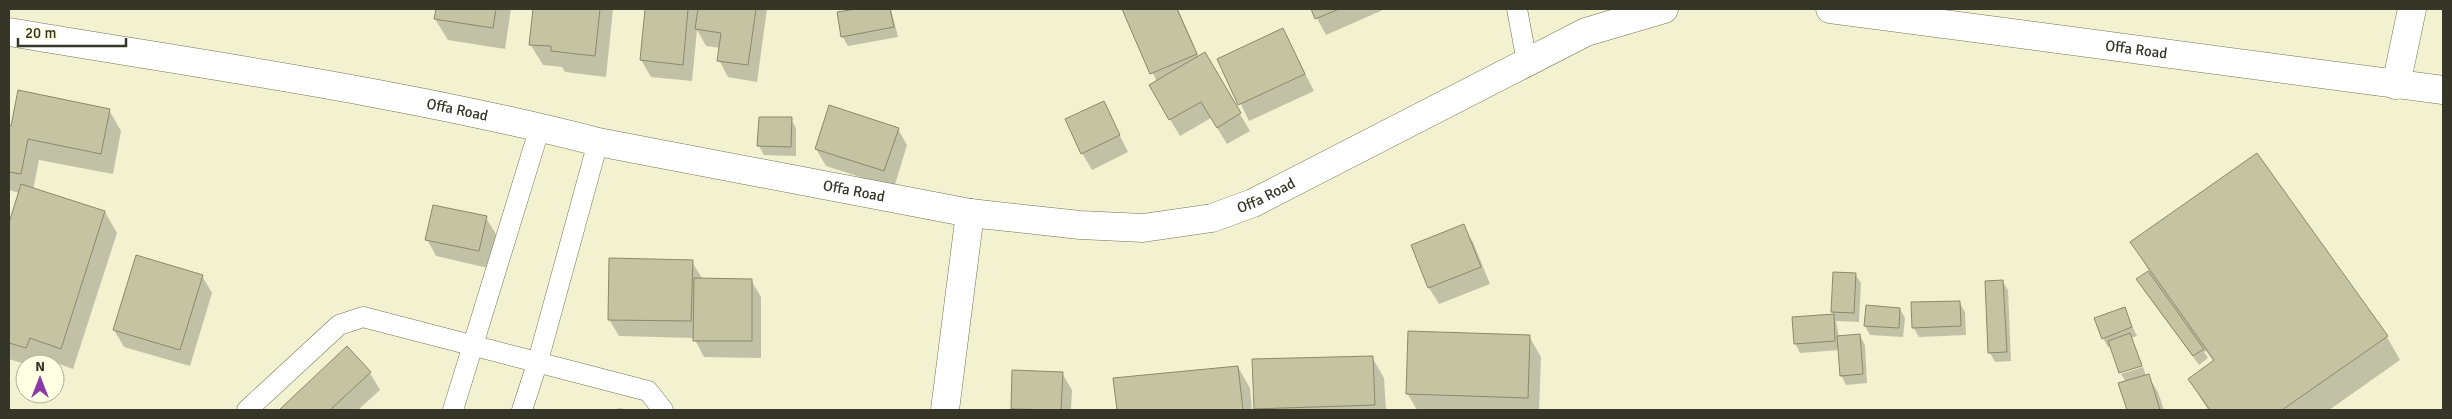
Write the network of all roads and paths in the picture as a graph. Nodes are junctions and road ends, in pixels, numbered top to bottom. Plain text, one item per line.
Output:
1 (1517, 9) edge
2 (1664, 9) edge
3 (1830, 9) edge
4 (2412, 9) edge
5 (9, 32) edge
6 (1527, 62) junction
7 (2396, 85) junction
8 (2443, 90) edge
9 (540, 127) junction
10 (598, 142) junction
11 (970, 213) junction
12 (474, 346) junction
13 (538, 361) junction
14 (247, 410) edge
15 (453, 410) edge
16 (522, 410) edge
17 (663, 410) edge
18 (944, 410) edge

1 - 6 lane
2 - 6 street, Offa Road
3 - 7 street, Offa Road
4 - 7 street
5 - 9 street, Offa Road
6 - 11 street, Offa Road
7 - 8 street, Offa Road
9 - 10 street, Offa Road
9 - 12 lane
10 - 11 street, Offa Road
10 - 13 lane
11 - 18 street
12 - 13 lane
12 - 14 lane
12 - 15 lane
13 - 16 lane
13 - 17 lane

